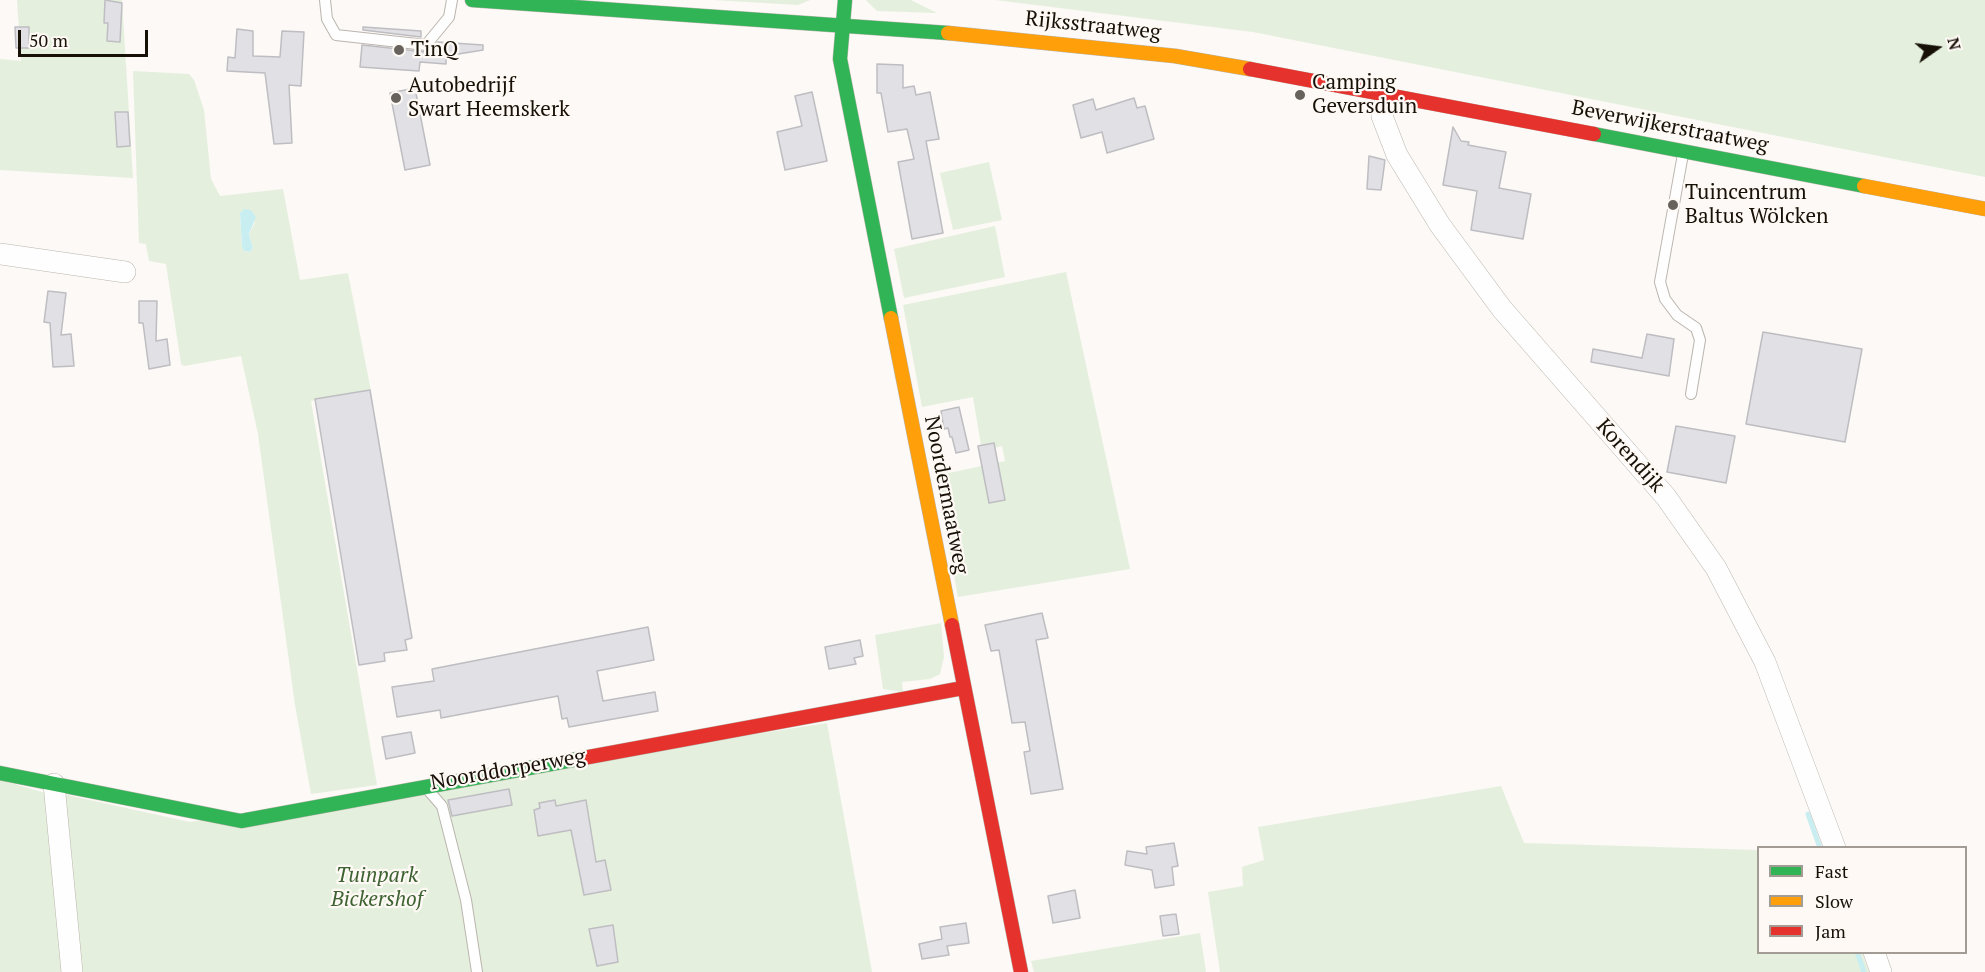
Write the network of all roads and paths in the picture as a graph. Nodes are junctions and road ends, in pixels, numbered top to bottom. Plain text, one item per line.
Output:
1 (325, 0) edge
2 (452, 0) edge
3 (472, 0) edge
4 (844, 0) edge
5 (843, 25) junction
6 (1348, 86) joint
7 (1387, 94) junction
8 (1684, 151) junction
9 (1985, 209) edge
10 (0, 254) edge
11 (125, 272) dead end
12 (1691, 394) dead end
13 (963, 688) junction
14 (0, 773) edge
15 (54, 784) junction
16 (424, 785) junction
17 (1834, 846) edge
18 (1875, 954) edge
19 (72, 972) edge
20 (477, 972) edge
21 (1020, 972) edge
22 (1881, 972) edge

1 - 2 lane
3 - 5 street, Rijksstraatweg
4 - 5 street, Noordermaatweg
5 - 6 street, Rijksstraatweg
5 - 13 street, Noordermaatweg
6 - 7 street, Beverwijkerstraatweg
7 - 8 street, Beverwijkerstraatweg
7 - 17 street, Korendijk
8 - 9 street, Beverwijkerstraatweg
8 - 12 lane
10 - 11 street
13 - 16 street, Noorddorperweg
13 - 21 street, Noordermaatweg
14 - 15 street, Noorddorperweg
15 - 16 street, Noorddorperweg
15 - 19 street
16 - 20 lane
18 - 22 street

